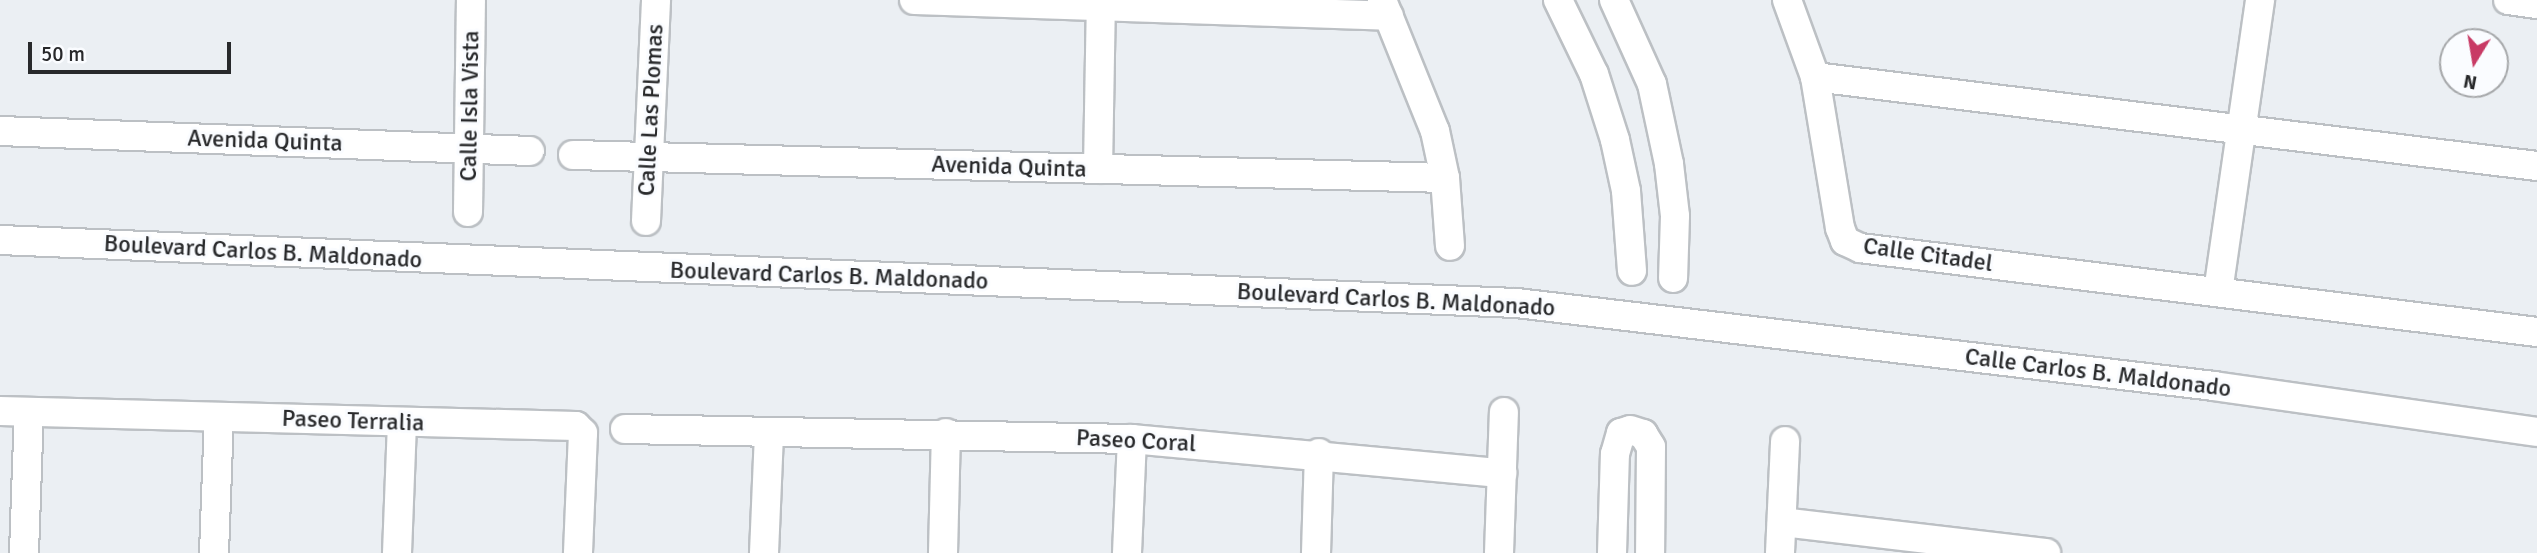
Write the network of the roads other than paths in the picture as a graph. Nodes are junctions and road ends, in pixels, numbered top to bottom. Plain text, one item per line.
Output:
1 (471, 0) edge
2 (656, 0) edge
3 (914, 0) edge
4 (1558, 0) edge
5 (1614, 0) edge
6 (1787, 0) edge
7 (2260, 0) edge
8 (2508, 0) edge
9 (1101, 3) edge
10 (2537, 4) edge
11 (1386, 8) edge
12 (1815, 77) junction
13 (2239, 128) junction
14 (0, 131) edge
15 (471, 149) junction
16 (530, 151) dead end
17 (573, 155) dead end
18 (648, 157) junction
19 (2537, 166) edge
20 (1098, 169) junction
21 (1445, 178) junction
22 (468, 212) dead end
23 (646, 221) dead end
24 (0, 240) edge
25 (1450, 246) dead end
26 (1632, 271) dead end
27 (1673, 278) dead end
28 (2218, 292) junction
29 (1658, 318) joint
30 (2537, 332) edge
31 (0, 411) edge
32 (1504, 412) dead end
33 (29, 413) junction
34 (219, 417) junction
35 (402, 423) junction
36 (625, 429) dead end
37 (2537, 432) edge
38 (769, 433) junction
39 (946, 433) junction
40 (1132, 439) junction
41 (1784, 441) dead end
42 (1319, 453) junction
43 (1502, 473) junction
44 (1782, 522) junction
45 (24, 553) edge
46 (214, 553) edge
47 (397, 553) edge
48 (579, 553) edge
49 (764, 553) edge
50 (943, 553) edge
51 (1127, 553) edge
52 (1316, 553) edge
53 (1499, 553) edge
54 (1612, 553) edge
55 (1650, 553) edge
56 (1780, 553) edge
57 (2046, 553) edge

1 - 15 street, Calle Isla Vista
2 - 18 street, Calle Las Plomas
3 - 9 street
4 - 26 street
5 - 27 street
6 - 12 street, Calle Citadel
7 - 13 street
8 - 10 street
9 - 11 street
9 - 20 street
11 - 21 street
12 - 13 street
12 - 28 street, Calle Citadel
13 - 19 street
13 - 28 street
14 - 15 street, Avenida Quinta
15 - 16 street, Avenida Quinta
15 - 22 street, Calle Isla Vista
17 - 18 street, Avenida Quinta
18 - 20 street, Avenida Quinta
18 - 23 street, Calle Las Plomas
20 - 21 street, Avenida Quinta
21 - 25 street
24 - 29 street, Boulevard Carlos B. Maldonado
28 - 30 street
29 - 37 street, Calle Carlos B. Maldonado
31 - 33 street, Paseo Terralia
32 - 43 street
33 - 34 street, Paseo Terralia
33 - 45 street
34 - 35 street, Paseo Terralia
34 - 46 street
35 - 47 street
35 - 48 street, Paseo Terralia
36 - 38 street, Paseo Coral
38 - 39 street, Paseo Coral
38 - 49 street
39 - 40 street, Paseo Coral
39 - 50 street
40 - 42 street, Paseo Coral
40 - 51 street
41 - 44 street
42 - 43 street, Paseo Coral
42 - 52 street
43 - 53 street
44 - 56 street
44 - 57 street
54 - 55 street

